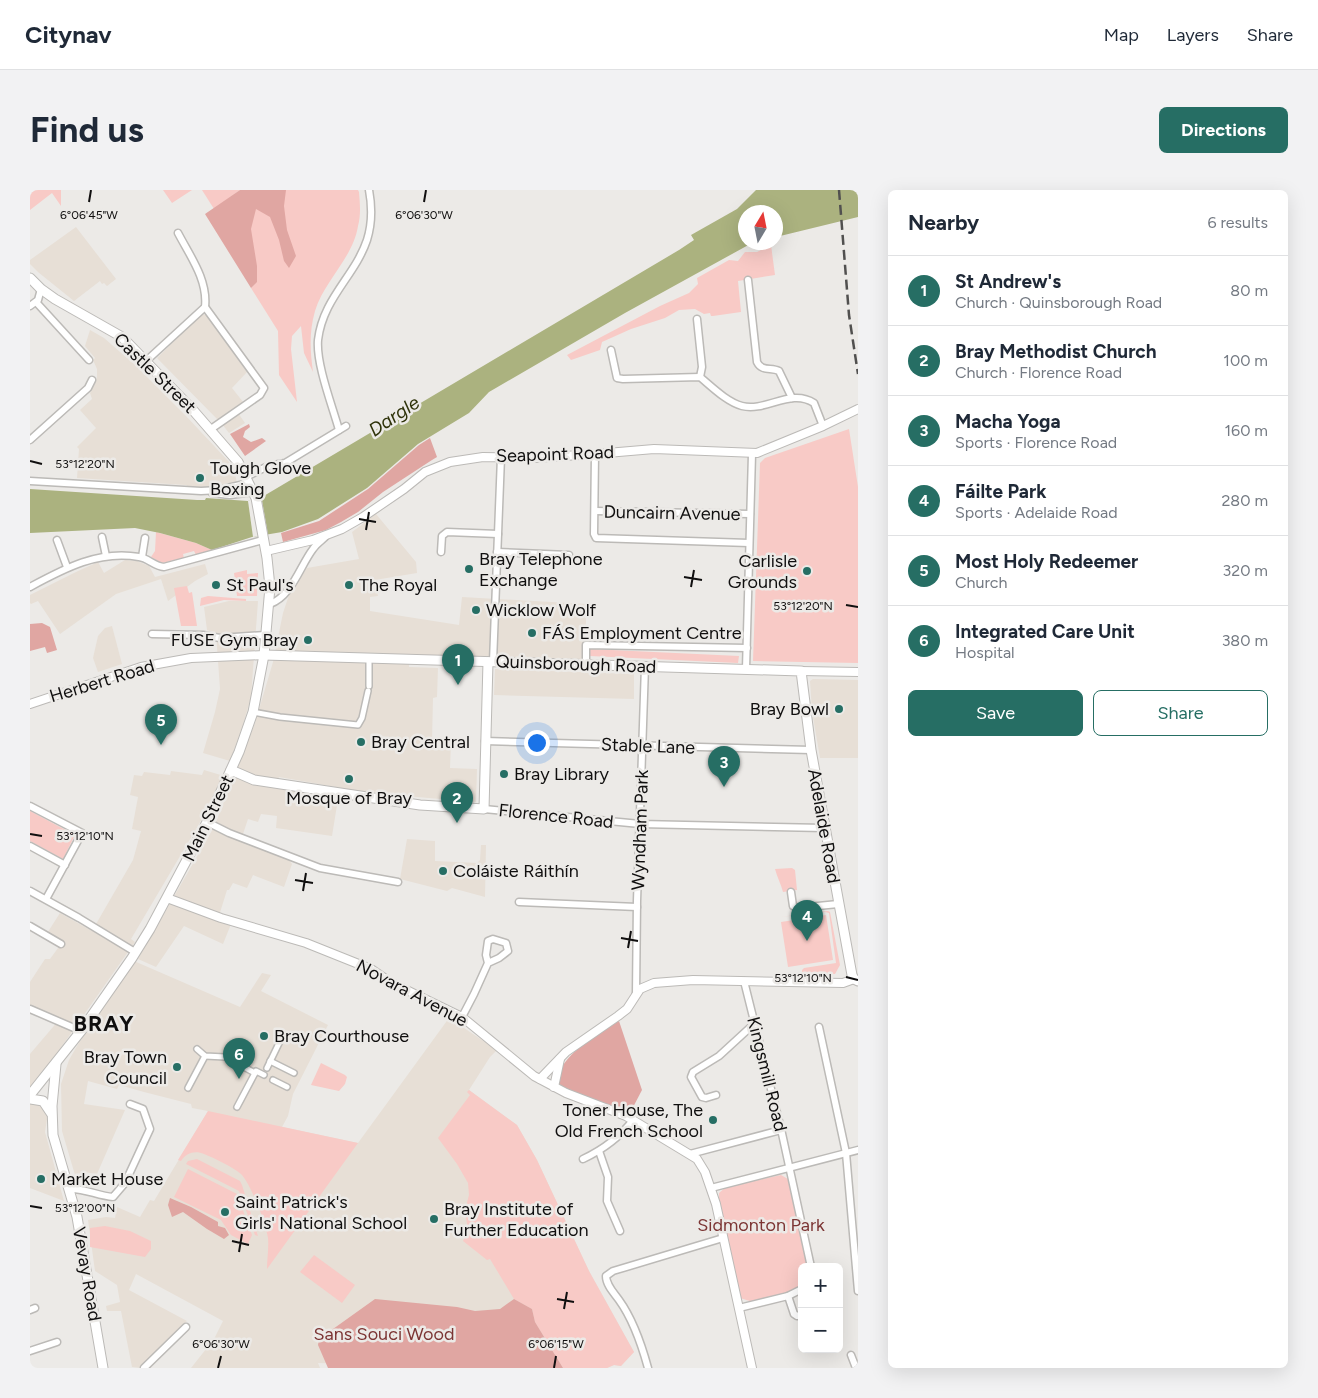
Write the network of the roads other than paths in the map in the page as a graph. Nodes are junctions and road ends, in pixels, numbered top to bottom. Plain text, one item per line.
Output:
1 (370, 190) edge
2 (178, 233) dead end
3 (30, 278) edge
4 (748, 280) dead end
5 (41, 289) junction
6 (33, 304) edge
7 (205, 307) junction
8 (696, 319) dead end
9 (611, 350) dead end
10 (89, 360) dead end
11 (145, 362) junction
12 (700, 377) junction
13 (92, 380) dead end
14 (792, 398) junction
15 (858, 409) edge
16 (346, 426) dead end
17 (823, 426) junction
18 (211, 429) junction
19 (339, 430) junction
20 (30, 440) edge
21 (595, 454) junction
22 (752, 454) junction
23 (502, 457) junction
24 (248, 480) junction
25 (30, 481) edge
26 (201, 491) junction
27 (254, 494) junction
28 (595, 511) junction
29 (750, 514) junction
30 (498, 534) junction
31 (327, 535) junction
32 (102, 537) dead end
33 (145, 538) dead end
34 (263, 538) junction
35 (57, 540) dead end
36 (749, 543) junction
37 (266, 551) junction
38 (441, 552) dead end
39 (497, 552) junction
40 (569, 555) dead end
41 (106, 556) junction
42 (142, 557) junction
43 (66, 567) junction
44 (30, 586) edge
45 (270, 604) junction
46 (152, 634) dead end
47 (266, 635) junction
48 (747, 648) junction
49 (264, 655) junction
50 (369, 659) junction
51 (490, 662) junction
52 (586, 665) junction
53 (645, 666) junction
54 (746, 669) junction
55 (802, 671) junction
56 (858, 672) edge
57 (30, 704) edge
58 (253, 712) junction
59 (485, 741) junction
60 (642, 746) junction
61 (811, 750) junction
62 (231, 770) junction
63 (30, 806) edge
64 (484, 809) junction
65 (208, 822) junction
66 (640, 824) junction
67 (824, 828) junction
68 (30, 846) edge
69 (65, 865) junction
70 (398, 882) dead end
71 (30, 891) edge
72 (790, 892) dead end
73 (167, 898) junction
74 (46, 899) junction
75 (519, 902) dead end
76 (838, 904) junction
77 (637, 907) junction
78 (30, 926) edge
79 (60, 944) dead end
80 (135, 952) junction
81 (488, 963) dead end
82 (856, 980) edge
83 (744, 981) junction
84 (636, 994) junction
85 (30, 1009) edge
86 (462, 1016) junction
87 (755, 1023) junction
88 (820, 1027) dead end
89 (81, 1032) junction
90 (282, 1037) dead end
91 (197, 1049) dead end
92 (205, 1056) junction
93 (560, 1059) junction
94 (270, 1061) junction
95 (56, 1064) junction
96 (267, 1068) dead end
97 (255, 1072) junction
98 (294, 1074) dead end
99 (264, 1075) dead end
100 (540, 1079) junction
101 (274, 1080) dead end
102 (286, 1087) dead end
103 (554, 1087) junction
104 (188, 1088) dead end
105 (716, 1095) dead end
106 (30, 1097) edge
107 (130, 1104) dead end
108 (237, 1107) dead end
109 (52, 1115) junction
110 (633, 1120) junction
111 (781, 1130) junction
112 (858, 1150) edge
113 (599, 1152) junction
114 (846, 1153) junction
115 (690, 1154) junction
116 (583, 1159) dead end
117 (790, 1168) junction
118 (711, 1188) junction
119 (69, 1189) junction
120 (620, 1231) dead end
121 (724, 1238) junction
122 (810, 1263) edge
123 (798, 1291) edge
124 (858, 1291) edge
125 (788, 1296) junction
126 (739, 1308) junction
127 (798, 1316) edge
128 (186, 1327) dead end
129 (57, 1342) dead end
130 (30, 1351) edge
131 (851, 1355) dead end
132 (103, 1368) edge
133 (144, 1368) edge
134 (648, 1368) edge
135 (752, 1368) edge
136 (856, 1368) edge

1 - 19 street
2 - 7 street
3 - 5 main road, Castle Street
4 - 14 street
5 - 6 street
5 - 11 main road, Castle Street
6 - 10 street
7 - 11 street
7 - 18 street
8 - 12 street
9 - 12 street
11 - 18 main road, Castle Street
12 - 14 street
13 - 20 street
14 - 17 street
15 - 17 street, Seapoint Road
16 - 19 street
17 - 22 street, Seapoint Road
18 - 24 main road, Castle Street
19 - 24 street
21 - 22 street, Seapoint Road
21 - 23 street, Seapoint Road
21 - 28 street
22 - 29 street
23 - 30 street
23 - 31 street, Seapoint Road
24 - 26 street
24 - 27 main road, Castle Street
25 - 26 street
26 - 27 street
27 - 34 main road, Castle Street
28 - 29 street, Duncairn Avenue
28 - 36 street
29 - 36 street
30 - 38 street
30 - 39 street
31 - 37 street, Seapoint Road
31 - 45 street
32 - 41 street
33 - 42 street
34 - 37 main road, Main Street
34 - 42 street
35 - 43 street
36 - 48 street
37 - 45 main road, Main Street
39 - 40 street
39 - 51 street
41 - 42 street
41 - 43 street
43 - 44 street
45 - 47 main road, Main Street
46 - 47 street
47 - 49 main road, Main Street
48 - 52 street
48 - 54 street
49 - 50 main road, Quinsborough Road
49 - 57 street, Herbert Road
49 - 58 main road, Main Street
50 - 51 main road, Quinsborough Road
50 - 58 street
51 - 52 main road, Quinsborough Road
51 - 59 main road
52 - 53 main road, Quinsborough Road
53 - 54 main road, Quinsborough Road
53 - 60 street, Wyndham Park
54 - 55 main road, Quinsborough Road
55 - 56 street, Quinsborough Road
55 - 61 main road, Adelaide Road
58 - 62 main road, Main Street
59 - 60 street, Stable Lane
59 - 64 main road
60 - 61 street, Stable Lane
60 - 66 street, Wyndham Park
61 - 67 main road, Adelaide Road
62 - 64 main road, Florence Road
62 - 65 main road, Main Street
63 - 69 street
64 - 66 street, Florence Road
65 - 70 street
65 - 73 main road, Main Street
66 - 67 street, Florence Road
66 - 77 street, Wyndham Park
67 - 76 main road, Adelaide Road
68 - 69 street
69 - 74 street
71 - 74 street
72 - 76 street
73 - 80 main road, Main Street
73 - 86 street, Novara Avenue
74 - 80 street
75 - 77 street
76 - 82 main road, Adelaide Road
77 - 84 street, Wyndham Park
78 - 79 street
80 - 89 main road, Main Street
81 - 86 street
82 - 83 street
83 - 84 street
83 - 87 street, Kingsmill Road
84 - 93 street
85 - 89 street
86 - 100 street, Novara Avenue
87 - 105 street
87 - 111 street, Kingsmill Road
88 - 114 street
89 - 95 main road, Main Street
90 - 94 street
91 - 92 street
92 - 97 street
92 - 104 street
93 - 100 street
93 - 103 street
94 - 96 street
94 - 98 street
95 - 106 main road, Main Street
95 - 109 main road, Vevay Road
97 - 99 street
97 - 108 street
100 - 103 street, Novara Avenue
101 - 102 street
103 - 110 street, Novara Avenue
106 - 109 main road
107 - 119 street
109 - 119 main road, Vevay Road
110 - 113 street
110 - 115 street, Novara Avenue
111 - 115 street
111 - 117 street, Kingsmill Road
112 - 114 street
113 - 116 street
113 - 120 street
114 - 117 street
114 - 124 street
115 - 118 street
117 - 118 street
117 - 122 street, Kingsmill Road
118 - 121 street
119 - 132 main road, Vevay Road
121 - 126 street
121 - 134 street
123 - 125 street
125 - 126 street
125 - 127 street
126 - 135 street
128 - 133 street
129 - 130 street
131 - 136 street

